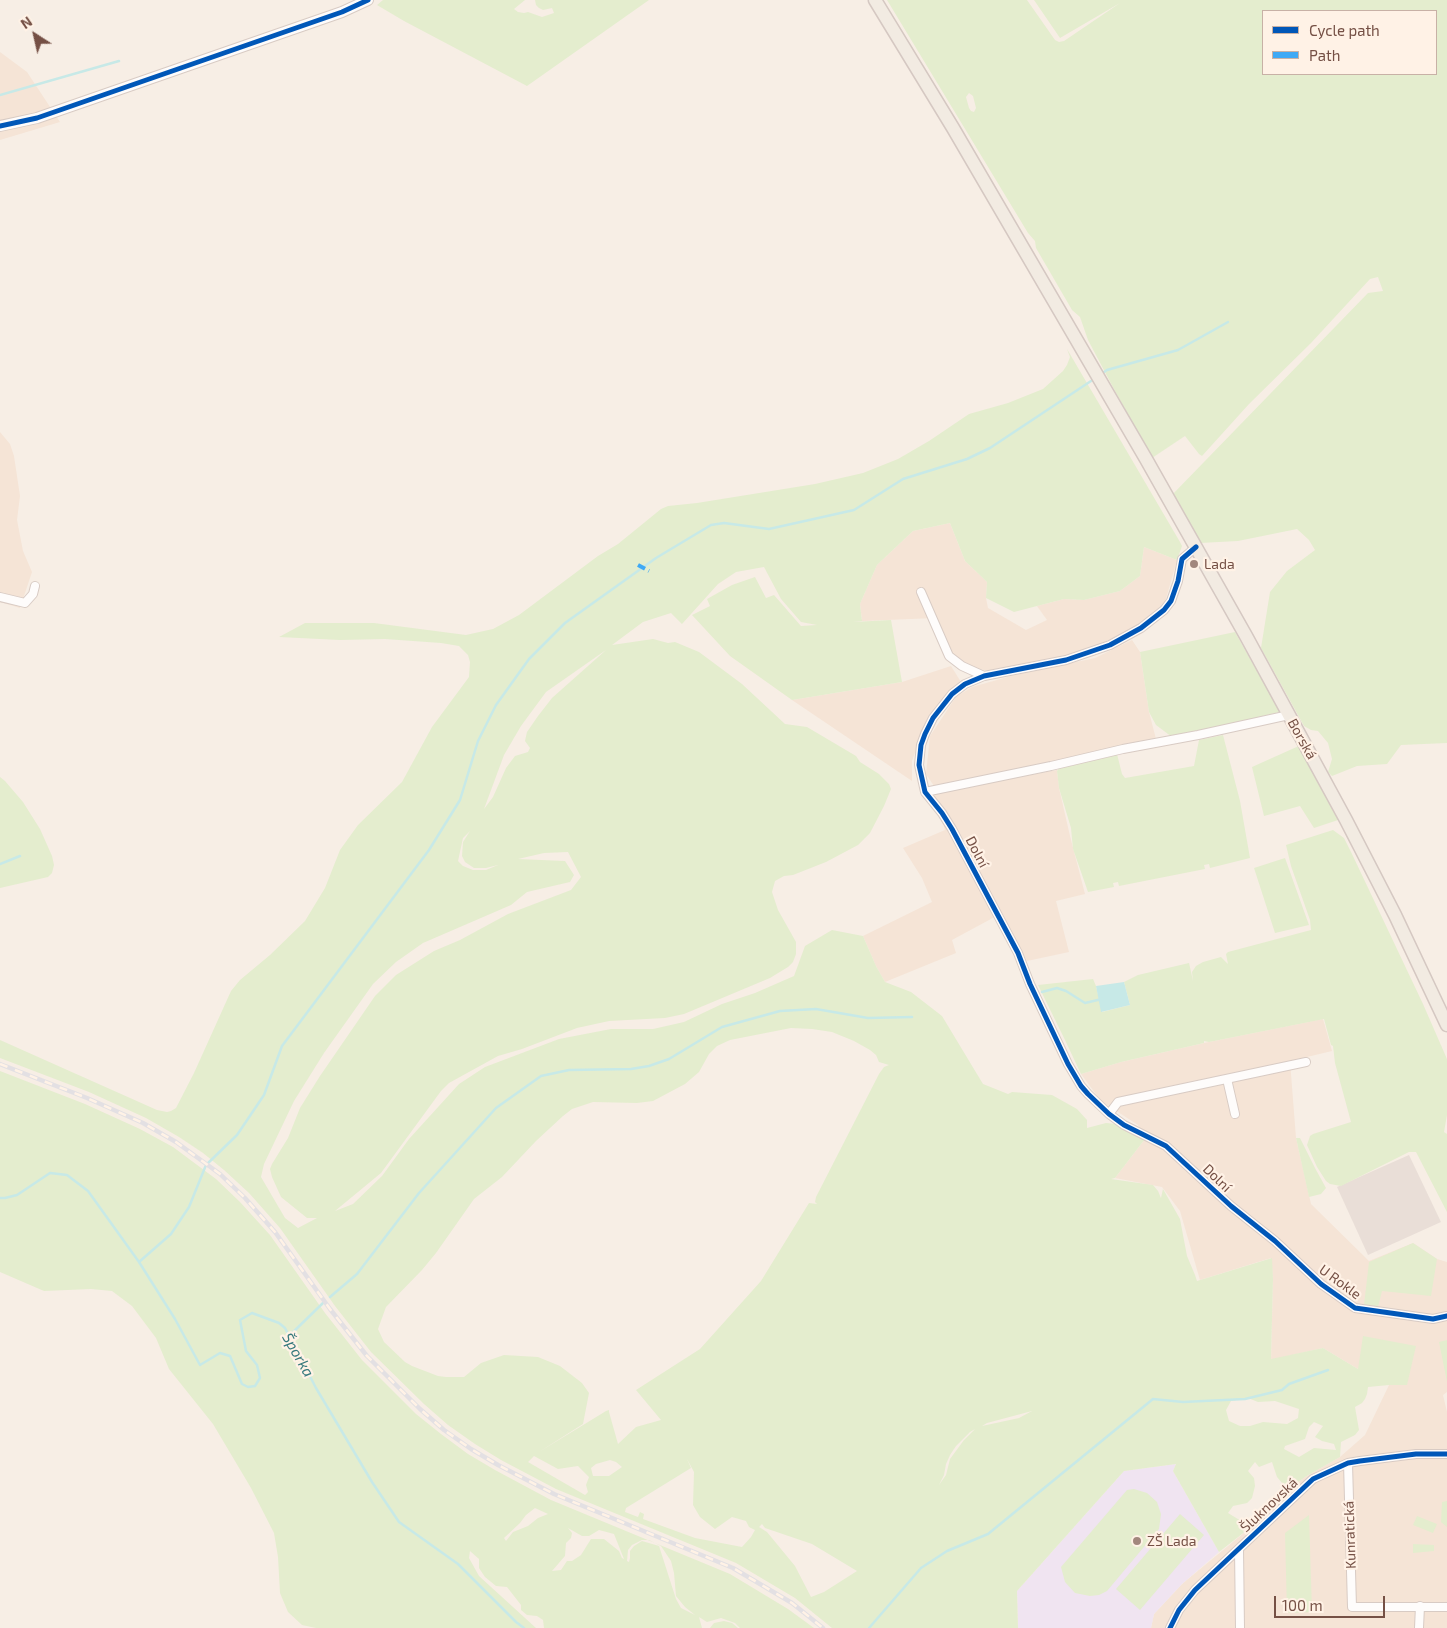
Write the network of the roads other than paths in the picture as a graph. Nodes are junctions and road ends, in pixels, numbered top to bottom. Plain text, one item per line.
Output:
1 (368, 0) edge
2 (875, 0) edge
3 (0, 126) edge
4 (1196, 547) junction
5 (35, 586) dead end
6 (921, 592) dead end
7 (0, 597) edge
8 (984, 676) junction
9 (1289, 716) junction
10 (925, 792) junction
11 (1447, 1025) edge
12 (1306, 1062) dead end
13 (1227, 1079) junction
14 (1109, 1114) junction
15 (1235, 1114) dead end
16 (1264, 1232) joint
17 (1447, 1316) edge
18 (1447, 1454) edge
19 (1348, 1463) junction
20 (1238, 1550) junction
21 (1420, 1606) junction
22 (1447, 1606) edge
23 (1170, 1628) edge
24 (1240, 1628) edge
25 (1420, 1628) edge

1 - 3 street
2 - 4 main road, Borská
4 - 8 street, Dolní
4 - 9 main road, Borská
5 - 7 street
6 - 8 street
8 - 10 street, Dolní
9 - 10 street
9 - 11 main road, Borská
10 - 14 street, Dolní
12 - 13 street
13 - 14 street
13 - 15 street
14 - 16 street, Dolní
16 - 17 street, U Rokle
18 - 19 street, Šluknovská
19 - 20 street, Šluknovská
19 - 21 street, Kunratická
20 - 23 street, Šluknovská
20 - 24 street
21 - 22 street
21 - 25 street

